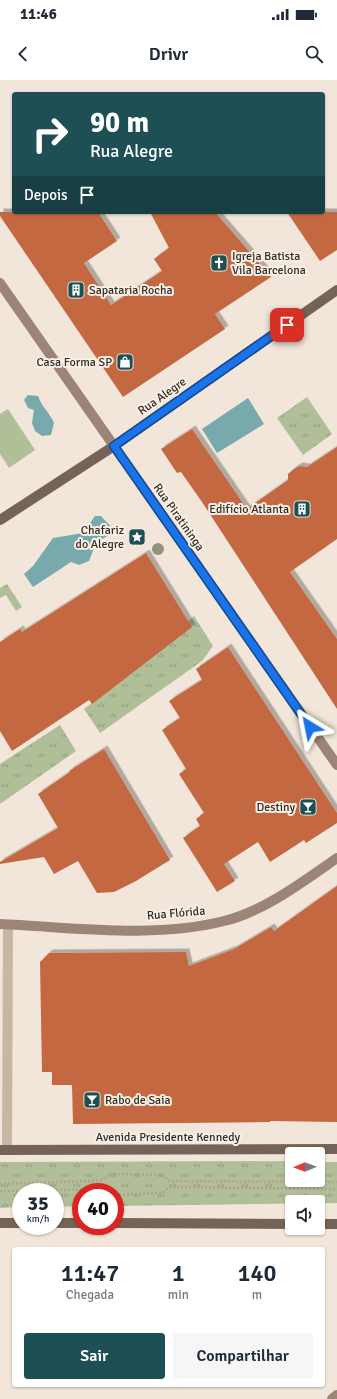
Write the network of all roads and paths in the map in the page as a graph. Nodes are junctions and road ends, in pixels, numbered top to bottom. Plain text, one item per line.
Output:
1 (0, 283) edge
2 (337, 290) edge
3 (114, 446) junction
4 (0, 520) edge
5 (337, 765) edge
6 (337, 858) edge
7 (4, 925) edge
8 (337, 1149) edge
9 (3, 1150) edge
10 (337, 1182) edge
11 (0, 1184) edge
12 (337, 1189) edge
13 (72, 1190) edge
14 (0, 1191) edge
15 (124, 1195) edge
16 (0, 1223) edge
17 (12, 1223) edge
18 (124, 1223) edge
19 (285, 1224) edge
20 (325, 1224) edge
21 (337, 1224) edge
22 (337, 1395) edge
23 (332, 1399) edge

1 - 3 street, Rua Piratininga
2 - 3 main road, Rua Alegre
3 - 4 main road, Rua Alegre
3 - 5 street, Rua Piratininga
6 - 7 street, Rua Flórida
7 - 9 street
8 - 9 main road, Avenida Presidente Kennedy
10 - 11 path
12 - 15 path
13 - 14 path
16 - 17 main road
18 - 19 main road
20 - 21 main road
22 - 23 street

